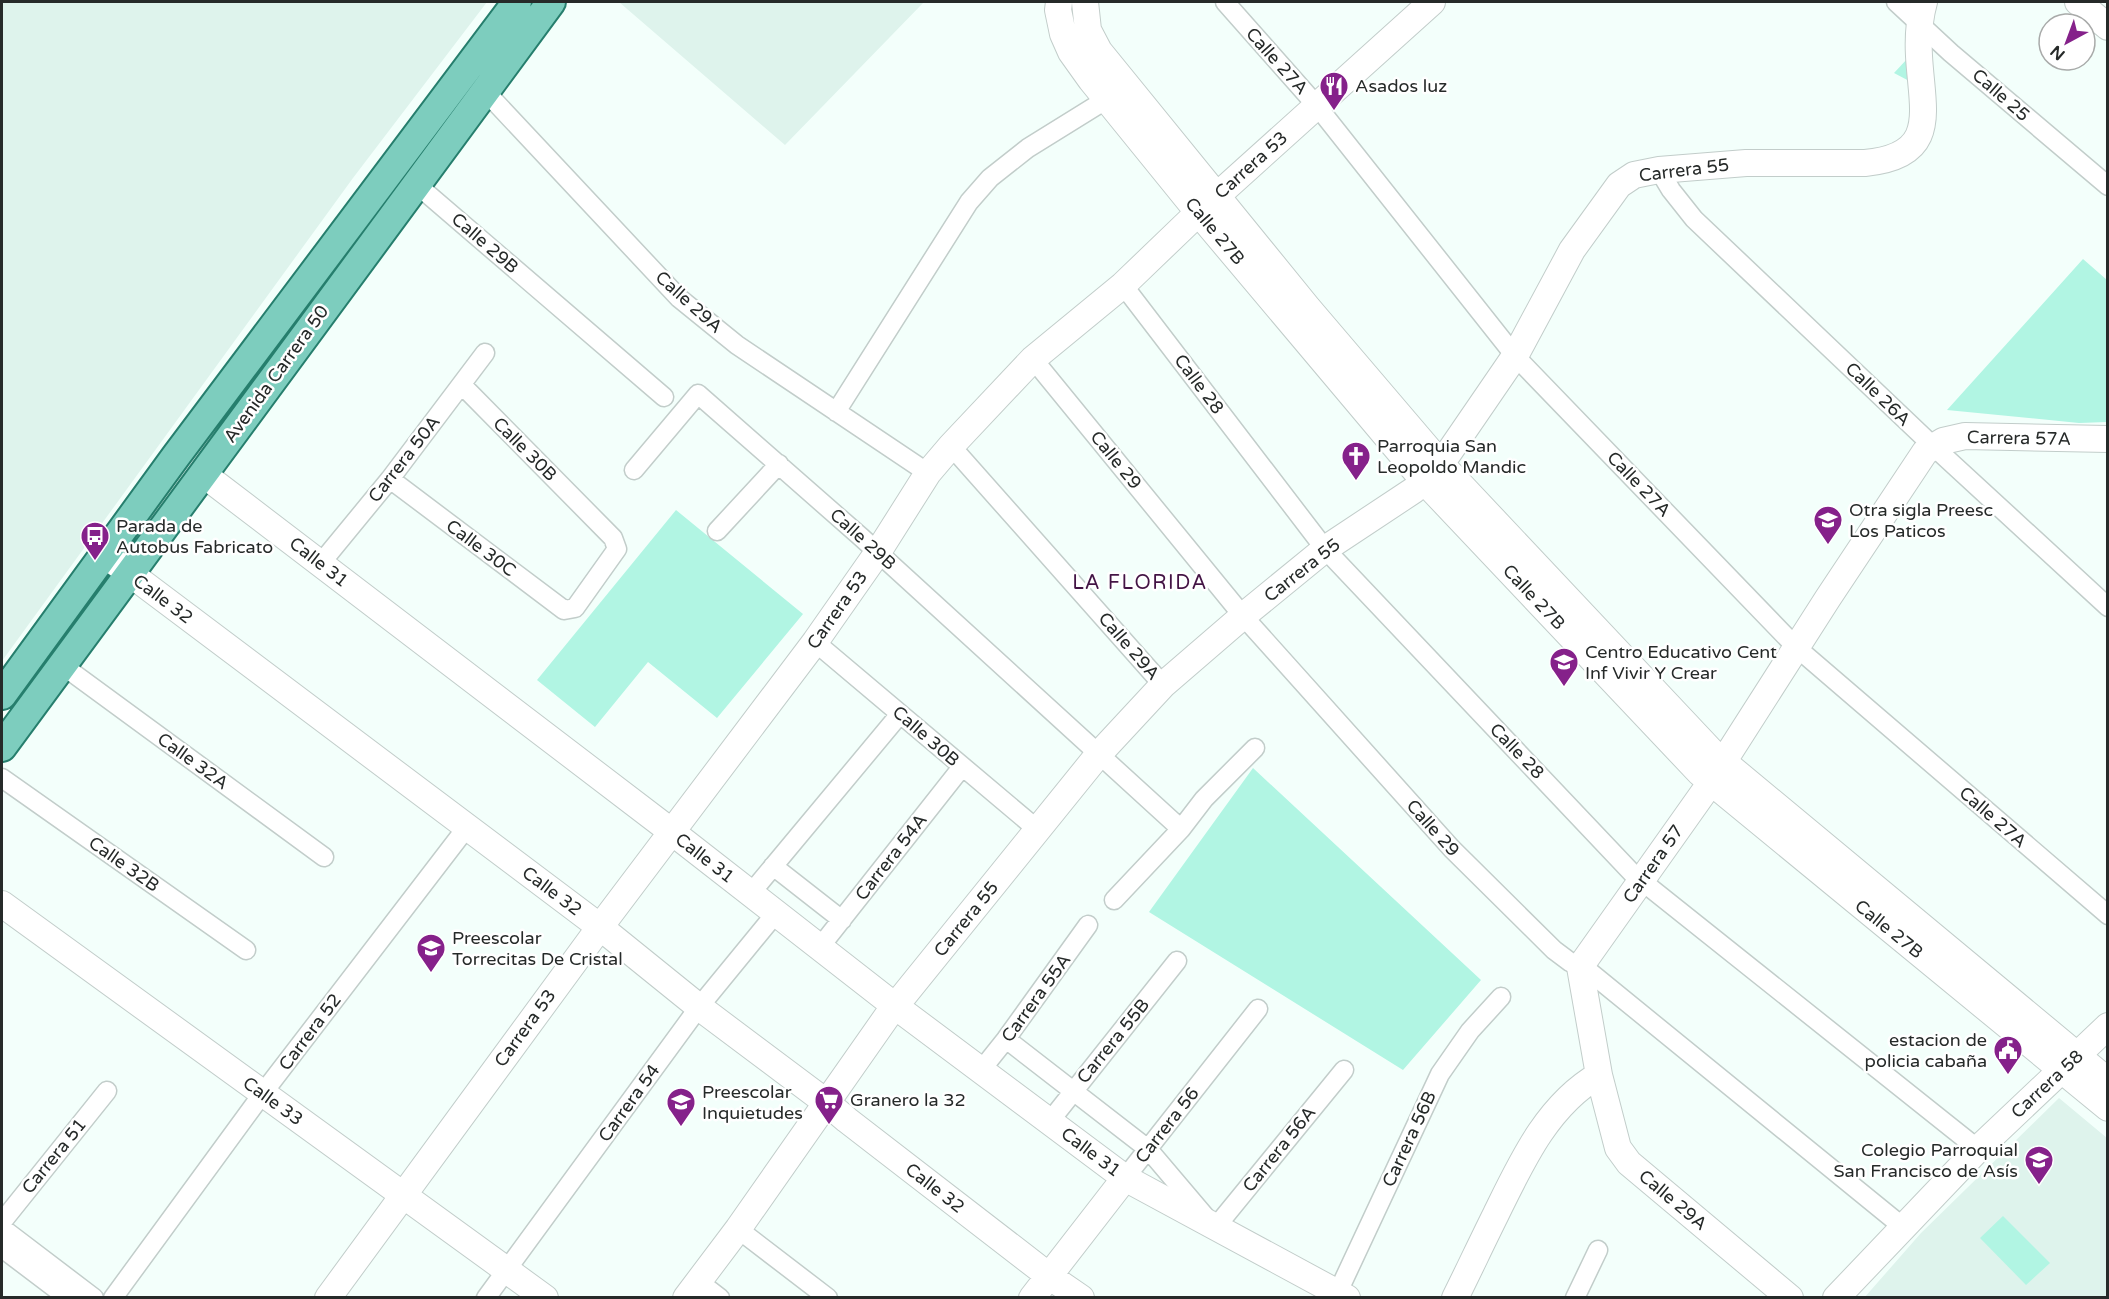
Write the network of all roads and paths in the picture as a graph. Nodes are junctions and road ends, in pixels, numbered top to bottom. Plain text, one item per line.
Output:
1 (518, 2) edge
2 (551, 2) edge
3 (1059, 2) edge
4 (1085, 2) edge
5 (1225, 2) edge
6 (1896, 2) edge
7 (2078, 2) edge
8 (1420, 5) edge
9 (1922, 12) edge
10 (2108, 27) edge
11 (484, 90) junction
12 (1107, 99) junction
13 (1317, 106) junction
14 (1659, 170) junction
15 (416, 184) junction
16 (2108, 186) edge
17 (1218, 195) junction
18 (1199, 212) junction
19 (1123, 285) junction
20 (485, 353) dead end
21 (1515, 356) junction
22 (1033, 359) junction
23 (462, 385) junction
24 (664, 397) dead end
25 (836, 412) junction
26 (2108, 439) edge
27 (951, 446) junction
28 (1933, 446) junction
29 (779, 464) junction
30 (634, 470) dead end
31 (1432, 472) junction
32 (928, 473) junction
33 (203, 474) junction
34 (390, 479) junction
35 (717, 531) dead end
36 (1325, 549) junction
37 (878, 552) junction
38 (104, 554) junction
39 (321, 563) junction
40 (130, 574) junction
41 (2108, 607) edge
42 (575, 608) joint
43 (1243, 616) junction
44 (815, 642) junction
45 (1796, 647) junction
46 (62, 665) junction
47 (1163, 685) junction
48 (2, 695) edge
49 (900, 714) junction
50 (2, 747) edge
51 (1256, 748) dead end
52 (1098, 755) junction
53 (1724, 761) junction
54 (962, 767) junction
55 (2, 778) edge
56 (1710, 783) junction
57 (466, 827) junction
58 (1181, 829) junction
59 (1038, 830) junction
60 (672, 832) junction
61 (324, 857) dead end
62 (773, 866) junction
63 (1640, 881) junction
64 (751, 893) junction
65 (1114, 900) dead end
66 (2, 904) edge
67 (777, 913) junction
68 (2108, 915) edge
69 (842, 920) junction
70 (1088, 925) dead end
71 (600, 927) junction
72 (820, 947) junction
73 (246, 950) dead end
74 (1178, 961) dead end
75 (1581, 967) junction
76 (1501, 998) dead end
77 (895, 1005) junction
78 (699, 1007) junction
79 (1258, 1009) dead end
80 (2108, 1026) edge
81 (1006, 1039) junction
82 (2069, 1063) junction
83 (982, 1069) junction
84 (1344, 1070) dead end
85 (1599, 1076) junction
86 (2108, 1081) edge
87 (1074, 1090) junction
88 (107, 1091) dead end
89 (263, 1093) junction
90 (827, 1103) junction
91 (2108, 1108) edge
92 (1050, 1121) junction
93 (1148, 1149) junction
94 (1978, 1149) junction
95 (1125, 1178) junction
96 (403, 1195) junction
97 (2, 1222) edge
98 (1903, 1227) junction
99 (2, 1228) edge
100 (1215, 1228) junction
101 (738, 1229) junction
102 (2, 1248) edge
103 (1598, 1250) dead end
104 (507, 1269) junction
105 (1049, 1276) junction
106 (692, 1289) edge
107 (1342, 1295) edge
108 (68, 1298) edge
109 (94, 1298) edge
110 (113, 1298) edge
111 (328, 1298) edge
112 (486, 1298) edge
113 (545, 1298) edge
114 (720, 1298) edge
115 (828, 1298) edge
116 (1032, 1298) edge
117 (1081, 1298) edge
118 (1455, 1298) edge
119 (1575, 1298) edge
120 (1790, 1298) edge
121 (1836, 1298) edge

1 - 38 main road, Avenida Carrera 50
2 - 11 main road, Avenida Carrera 50
3 - 12 main road, Calle 27B
4 - 17 main road, Calle 27B
5 - 13 street, Calle 27A
6 - 9 street, Calle 25
7 - 10 main road
8 - 13 main road, Carrera 53
9 - 14 main road, Carrera 55
9 - 16 street, Calle 25
11 - 15 main road, Avenida Carrera 50
11 - 25 street, Calle 29A
12 - 18 main road, Calle 27B
12 - 25 street
13 - 17 main road, Carrera 53
13 - 21 street, Calle 27A
14 - 21 main road, Carrera 55
14 - 28 street, Calle 26A
15 - 24 street, Calle 29B
15 - 33 main road, Avenida Carrera 50
17 - 18 main road, Carrera 53
17 - 31 main road, Calle 27B
18 - 19 main road, Carrera 53
18 - 31 main road, Calle 27B
19 - 22 main road, Carrera 53
19 - 36 street, Calle 28
20 - 23 street, Carrera 50A
21 - 31 main road, Carrera 55
21 - 45 street, Calle 27A
22 - 27 main road, Carrera 53
22 - 43 street, Calle 29
23 - 34 street, Carrera 50A
23 - 42 street, Calle 30B
25 - 32 street, Calle 29A
26 - 28 main road, Carrera 57A
27 - 32 main road, Carrera 53
27 - 47 street, Calle 29A
28 - 41 street, Calle 26A
28 - 45 main road, Carrera 57
29 - 30 street, Calle 29B
29 - 35 street
29 - 37 street, Calle 29B
31 - 36 main road, Carrera 55
31 - 53 main road, Calle 27B
31 - 56 main road, Calle 27B
32 - 37 main road, Carrera 53
33 - 39 main road, Calle 31
33 - 40 main road, Avenida Carrera 50
34 - 39 street, Carrera 50A
34 - 42 street, Calle 30C
36 - 43 main road, Carrera 55
36 - 63 street, Calle 28
37 - 44 main road, Carrera 53
37 - 52 street, Calle 29B
38 - 40 main road, Calle 32
38 - 48 main road, Avenida Carrera 50
39 - 60 main road, Calle 31
40 - 46 main road, Avenida Carrera 50
40 - 57 main road, Calle 32
43 - 47 main road, Carrera 55
43 - 75 street, Calle 29
44 - 49 street, Calle 30B
44 - 60 main road, Carrera 53
45 - 53 main road, Carrera 57
45 - 68 street, Calle 27A
46 - 50 main road, Avenida Carrera 50
46 - 61 street, Calle 32A
47 - 52 main road, Carrera 55
49 - 54 street, Calle 30B
49 - 62 street
51 - 58 street
52 - 58 street, Calle 29B
52 - 59 main road, Carrera 55
53 - 56 main road, Carrera 57
53 - 82 main road, Calle 27B
54 - 59 street, Calle 30B
54 - 69 street, Carrera 54A
55 - 73 street, Calle 32B
56 - 63 main road, Carrera 57
56 - 82 main road, Calle 27B
57 - 71 main road, Calle 32
57 - 89 street, Carrera 52
58 - 65 street
59 - 77 main road, Carrera 55
60 - 64 main road, Calle 31
60 - 71 main road, Carrera 53
62 - 64 street
62 - 69 street
63 - 75 main road, Carrera 57
63 - 94 street, Calle 28
64 - 67 main road, Calle 31
66 - 89 main road, Calle 33
67 - 72 main road, Calle 31
67 - 78 street, Carrera 54
69 - 72 street, Carrera 54A
70 - 81 street, Carrera 55A
71 - 78 main road, Calle 32
71 - 96 main road, Carrera 53
72 - 77 main road, Calle 31
74 - 87 street, Carrera 55B
75 - 85 main road
75 - 98 street, Calle 29
76 - 107 street, Carrera 56B
77 - 83 main road, Calle 31
77 - 90 main road, Carrera 55
78 - 90 main road, Calle 32
78 - 104 street, Carrera 54
79 - 93 street, Carrera 56
80 - 82 main road, Carrera 58
81 - 83 street, Carrera 55A
81 - 87 street, Calle 31
82 - 86 main road, Calle 27B
82 - 91 main road, Calle 27B
82 - 94 main road, Carrera 58
83 - 92 main road, Calle 31
84 - 100 street, Carrera 56A
85 - 118 main road
85 - 120 main road, Calle 29A
87 - 92 street, Carrera 55B
87 - 93 street, Calle 31
88 - 97 street, Carrera 51
89 - 96 main road, Calle 33
89 - 110 street, Carrera 52
90 - 101 main road, Carrera 55
90 - 105 main road, Calle 32
92 - 95 main road, Calle 31
93 - 95 street, Carrera 56
93 - 100 street, Calle 31
94 - 98 main road, Carrera 58
95 - 100 main road, Calle 31
95 - 105 main road, Carrera 56
96 - 104 main road, Calle 33
96 - 111 main road, Carrera 53
98 - 121 main road, Carrera 58
99 - 109 street
100 - 107 main road, Calle 31
101 - 106 main road, Carrera 55
101 - 115 street
102 - 108 street
103 - 119 street
104 - 112 street, Carrera 54
104 - 113 main road, Calle 33
105 - 116 main road, Carrera 56
105 - 117 main road, Calle 32
106 - 114 street

